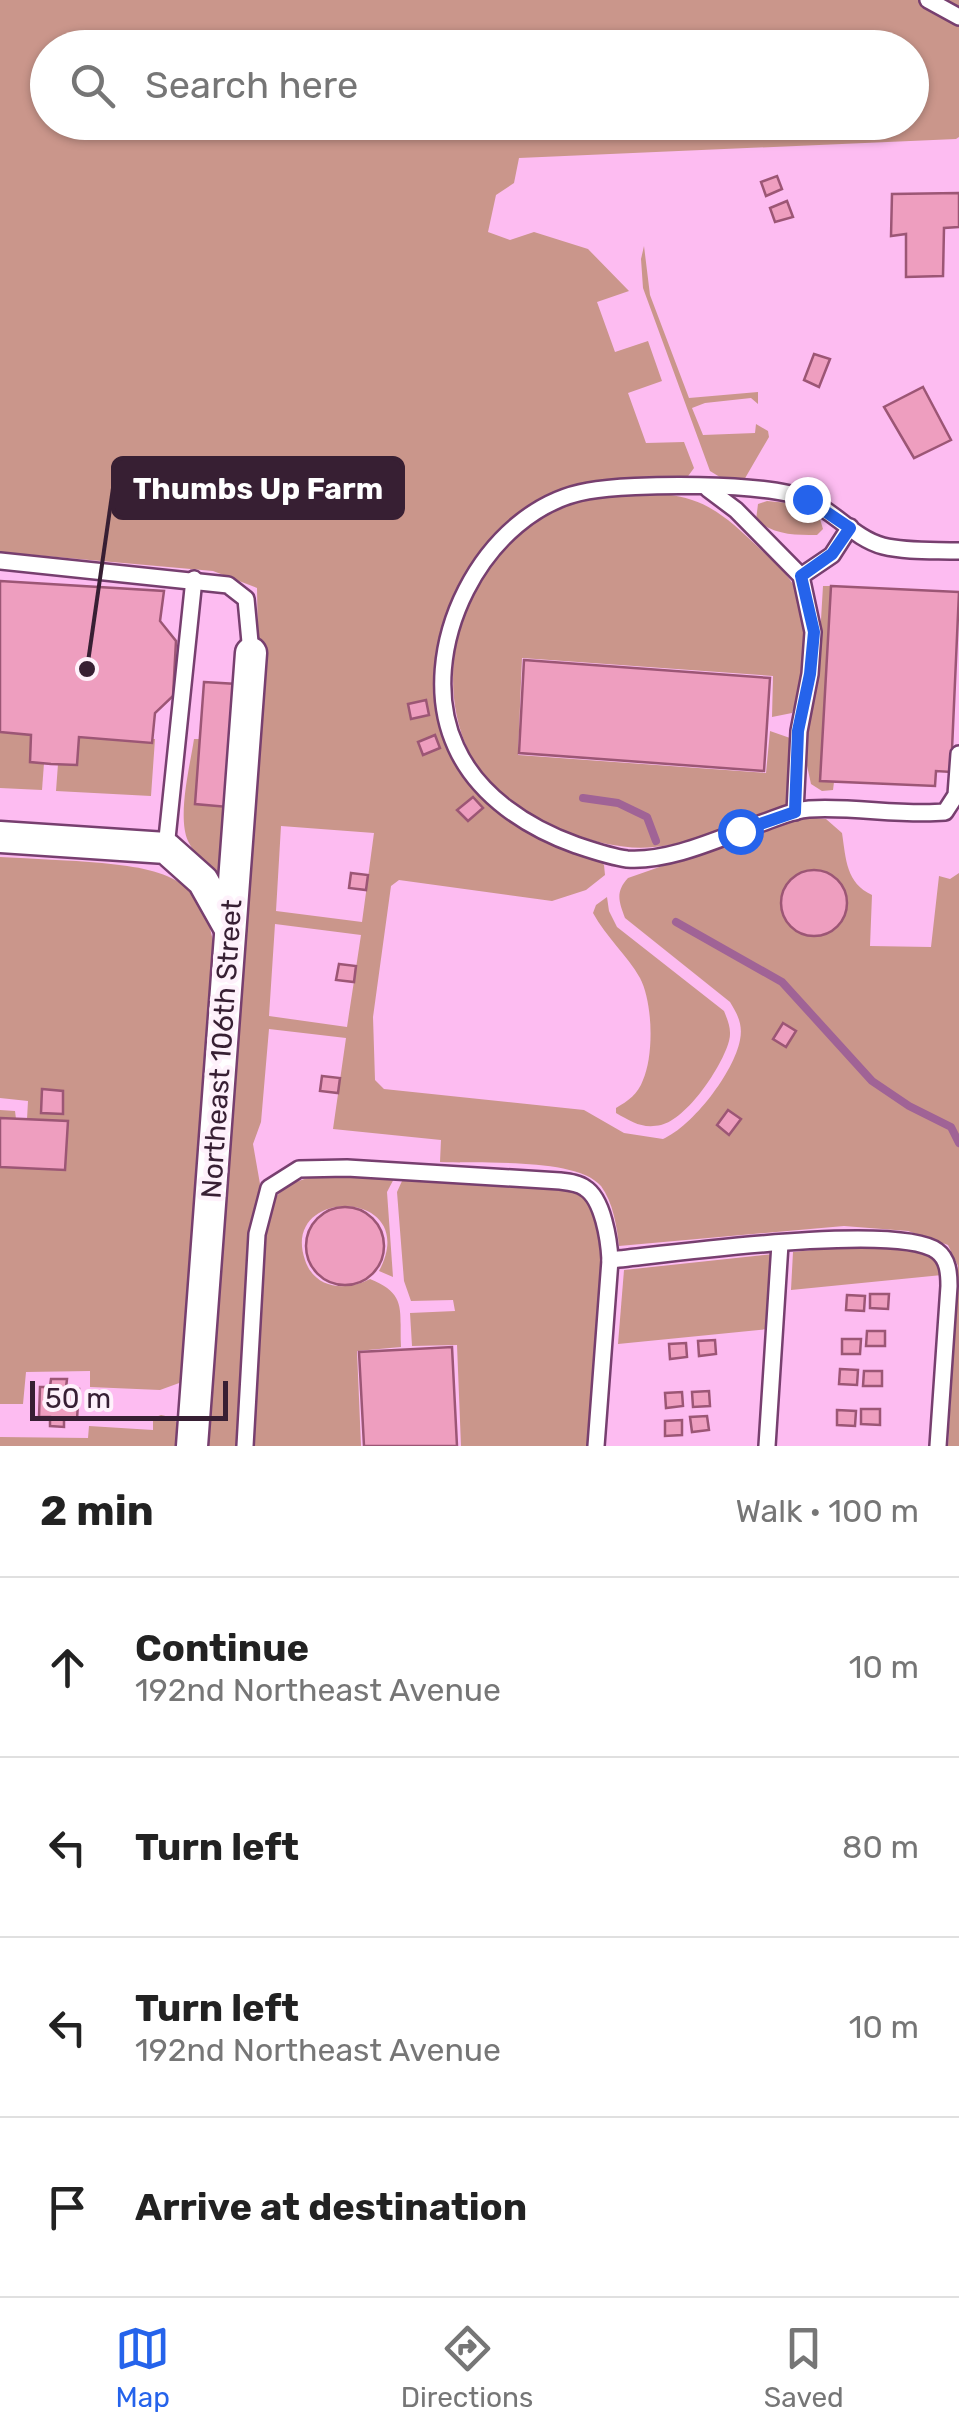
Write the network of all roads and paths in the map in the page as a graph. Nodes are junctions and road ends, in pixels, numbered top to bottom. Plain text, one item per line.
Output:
1 (928, 0) edge
2 (959, 17) edge
3 (708, 488) junction
4 (850, 528) junction
5 (959, 551) edge
6 (0, 562) edge
7 (801, 576) junction
8 (194, 579) junction
9 (251, 653) joint
10 (959, 754) edge
11 (795, 812) junction
12 (0, 837) edge
13 (166, 848) junction
14 (230, 929) junction
15 (780, 1244) junction
16 (610, 1260) junction
17 (192, 1446) edge
18 (244, 1446) edge
19 (596, 1446) edge
20 (767, 1446) edge
21 (938, 1446) edge

1 - 2 lane
3 - 4 lane
3 - 7 lane
3 - 11 lane
4 - 5 lane
4 - 7 lane
6 - 8 lane
7 - 11 lane
8 - 9 lane
8 - 13 lane
9 - 14 street, Northeast 106th Street
10 - 11 lane
12 - 13 street
13 - 14 street
14 - 17 street, Northeast 106th Street
15 - 16 lane
15 - 20 lane
15 - 21 lane
16 - 18 lane
16 - 19 lane

